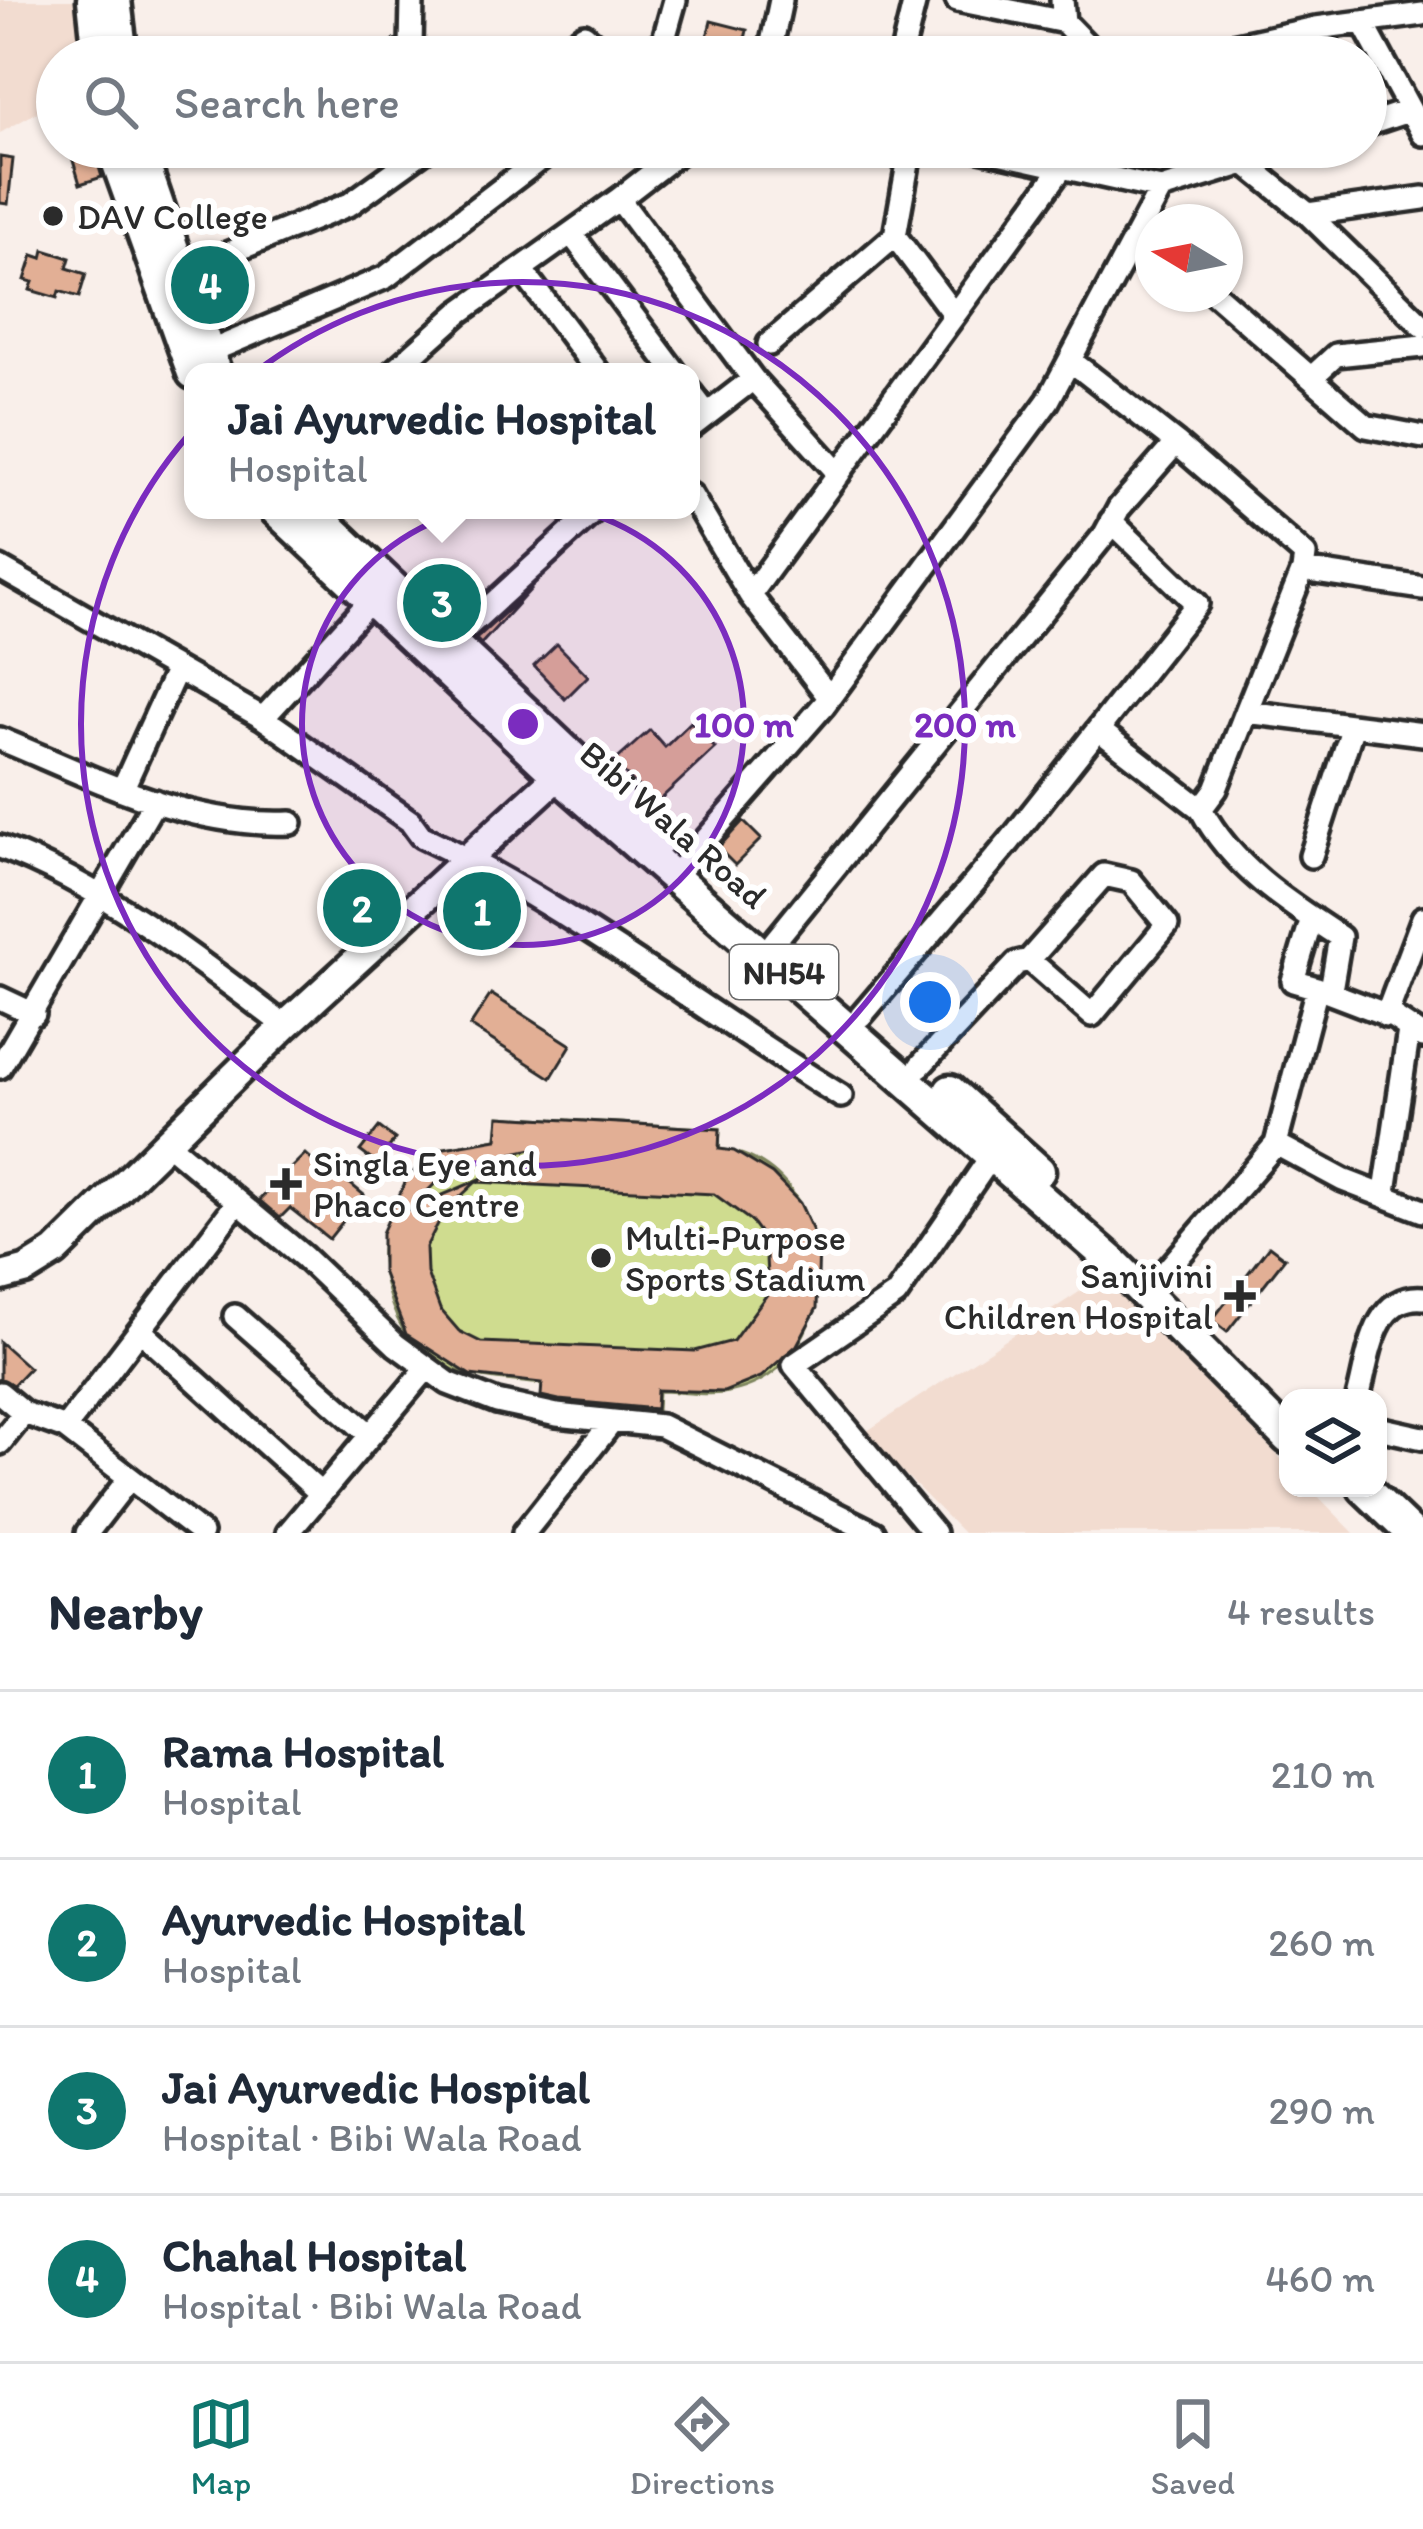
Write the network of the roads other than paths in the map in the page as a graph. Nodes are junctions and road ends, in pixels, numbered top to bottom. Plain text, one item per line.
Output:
1 (93, 0) edge
2 (115, 0) edge
3 (412, 0) edge
4 (675, 0) edge
5 (781, 0) edge
6 (915, 0) edge
7 (957, 0) edge
8 (1063, 11) edge
9 (1423, 14) edge
10 (1363, 23) junction
11 (97, 36) edge
12 (119, 36) edge
13 (412, 36) edge
14 (665, 36) edge
15 (773, 36) edge
16 (907, 36) edge
17 (1082, 36) edge
18 (1294, 36) edge
19 (1370, 36) edge
20 (1387, 70) edge
21 (1408, 111) junction
22 (1387, 118) edge
23 (1423, 134) edge
24 (121, 168) edge
25 (145, 168) edge
26 (400, 168) edge
27 (529, 168) edge
28 (659, 168) edge
29 (906, 168) edge
30 (1062, 168) edge
31 (1076, 168) edge
32 (1190, 168) edge
33 (1228, 168) edge
34 (1251, 168) edge
35 (1198, 177) junction
36 (1161, 190) junction
37 (1423, 198) edge
38 (619, 199) junction
39 (1157, 204) edge
40 (1308, 214) junction
41 (573, 236) junction
42 (895, 236) junction
43 (1135, 256) edge
44 (523, 272) junction
45 (180, 273) junction
46 (1236, 312) edge
47 (954, 316) junction
48 (1423, 326) edge
49 (770, 344) dead end
50 (1423, 346) edge
51 (1071, 361) junction
52 (201, 363) edge
53 (201, 363) edge
54 (203, 363) edge
55 (403, 363) edge
56 (591, 363) edge
57 (668, 363) edge
58 (1312, 378) junction
59 (753, 379) junction
60 (700, 419) edge
61 (1423, 437) edge
62 (1177, 443) junction
63 (839, 474) junction
64 (700, 510) edge
65 (286, 519) edge
66 (321, 519) edge
67 (585, 519) edge
68 (1111, 521) junction
69 (0, 568) edge
70 (1303, 570) junction
71 (1423, 588) edge
72 (750, 595) junction
73 (371, 599) junction
74 (452, 640) junction
75 (177, 670) junction
76 (830, 697) junction
77 (1246, 712) junction
78 (263, 718) junction
79 (1353, 726) junction
80 (1099, 730) junction
81 (1423, 734) edge
82 (0, 739) edge
83 (567, 766) junction
84 (122, 790) junction
85 (155, 801) junction
86 (1201, 809) junction
87 (291, 823) dead end
88 (0, 847) edge
89 (1311, 856) dead end
90 (467, 857) junction
91 (679, 870) junction
92 (100, 899) junction
93 (1423, 918) edge
94 (1312, 919) junction
95 (774, 942) junction
96 (1029, 960) junction
97 (1324, 989) junction
98 (0, 998) edge
99 (34, 1014) junction
100 (861, 1016) junction
101 (1386, 1016) junction
102 (285, 1026) junction
103 (1416, 1034) edge
104 (920, 1066) junction
105 (0, 1067) edge
106 (841, 1096) dead end
107 (166, 1142) junction
108 (1276, 1144) junction
109 (998, 1146) junction
110 (1385, 1192) junction
111 (237, 1203) junction
112 (1423, 1211) edge
113 (0, 1276) edge
114 (1155, 1284) junction
115 (1423, 1298) edge
116 (235, 1316) dead end
117 (142, 1332) junction
118 (427, 1368) junction
119 (1360, 1389) edge
120 (0, 1393) edge
121 (1279, 1405) edge
122 (24, 1413) junction
123 (612, 1421) junction
124 (65, 1428) junction
125 (1279, 1429) edge
126 (1387, 1431) edge
127 (369, 1434) junction
128 (1423, 1438) edge
129 (0, 1443) edge
130 (128, 1480) junction
131 (319, 1492) junction
132 (1347, 1497) edge
133 (1373, 1497) edge
134 (87, 1533) edge
135 (201, 1533) edge
136 (288, 1533) edge
137 (524, 1533) edge
138 (874, 1533) edge
139 (934, 1533) edge
140 (1383, 1533) edge
141 (1411, 1533) edge

1 - 11 highway
2 - 12 highway
3 - 13 street
4 - 14 street
5 - 15 street
6 - 16 street
7 - 8 street
8 - 17 street
9 - 10 street
10 - 18 street
10 - 19 street
20 - 21 street
21 - 22 street
21 - 23 street
24 - 52 highway
25 - 45 highway
26 - 45 street
27 - 54 street
28 - 38 street
29 - 42 street
30 - 47 street
31 - 36 street
32 - 35 street
33 - 35 street
34 - 40 street
35 - 36 street
36 - 39 street
37 - 40 street
38 - 41 street
38 - 59 street
40 - 48 street
41 - 44 street
41 - 57 street
42 - 47 street
42 - 49 street
43 - 51 street
44 - 55 street
44 - 56 street
45 - 53 highway
46 - 58 street
47 - 63 street
50 - 58 street
51 - 62 street
51 - 76 street
58 - 61 street
59 - 60 street
59 - 63 street
62 - 68 street
62 - 70 street
63 - 72 street
64 - 72 street
65 - 73 highway, Bibi Wala Road / NH54
66 - 74 highway, NH54
67 - 74 street
68 - 80 street
68 - 95 street
69 - 75 street
70 - 71 street
70 - 77 street
72 - 76 street
73 - 78 street
73 - 83 highway, Bibi Wala Road / NH54
74 - 83 highway, NH54
75 - 78 street
75 - 84 street
76 - 91 street
77 - 79 street
77 - 86 street
78 - 90 street
79 - 81 street
79 - 89 street
80 - 86 street
80 - 100 street
82 - 84 street
83 - 90 main road
83 - 91 highway, Bibi Wala Road / NH54
84 - 85 street
85 - 87 street
85 - 92 street
86 - 94 street
88 - 92 street
90 - 102 main road
90 - 106 street
91 - 95 highway, NH54
91 - 109 highway, Bibi Wala Road / NH54
92 - 99 street
92 - 102 street
93 - 101 street
94 - 97 street
94 - 97 street
95 - 100 highway, NH54
96 - 96 street
96 - 104 street
97 - 101 street
97 - 108 street
98 - 99 street
99 - 105 street
100 - 104 highway, NH54
101 - 103 street
102 - 107 main road
103 - 110 street
104 - 109 highway, NH54
107 - 111 street
107 - 113 main road
108 - 110 street
108 - 114 street
109 - 114 highway, NH54
109 - 125 highway, Bibi Wala Road / NH54
109 - 139 street
110 - 112 street
111 - 117 street
111 - 118 street
114 - 121 highway, NH54
115 - 119 street
116 - 127 street
117 - 124 street
117 - 131 street
118 - 123 street
118 - 127 street
120 - 122 street
122 - 124 street
122 - 129 street
123 - 137 street
123 - 138 street
124 - 130 street
126 - 128 street
127 - 131 street
130 - 134 street
130 - 135 street
131 - 136 street
132 - 140 highway
133 - 141 highway

